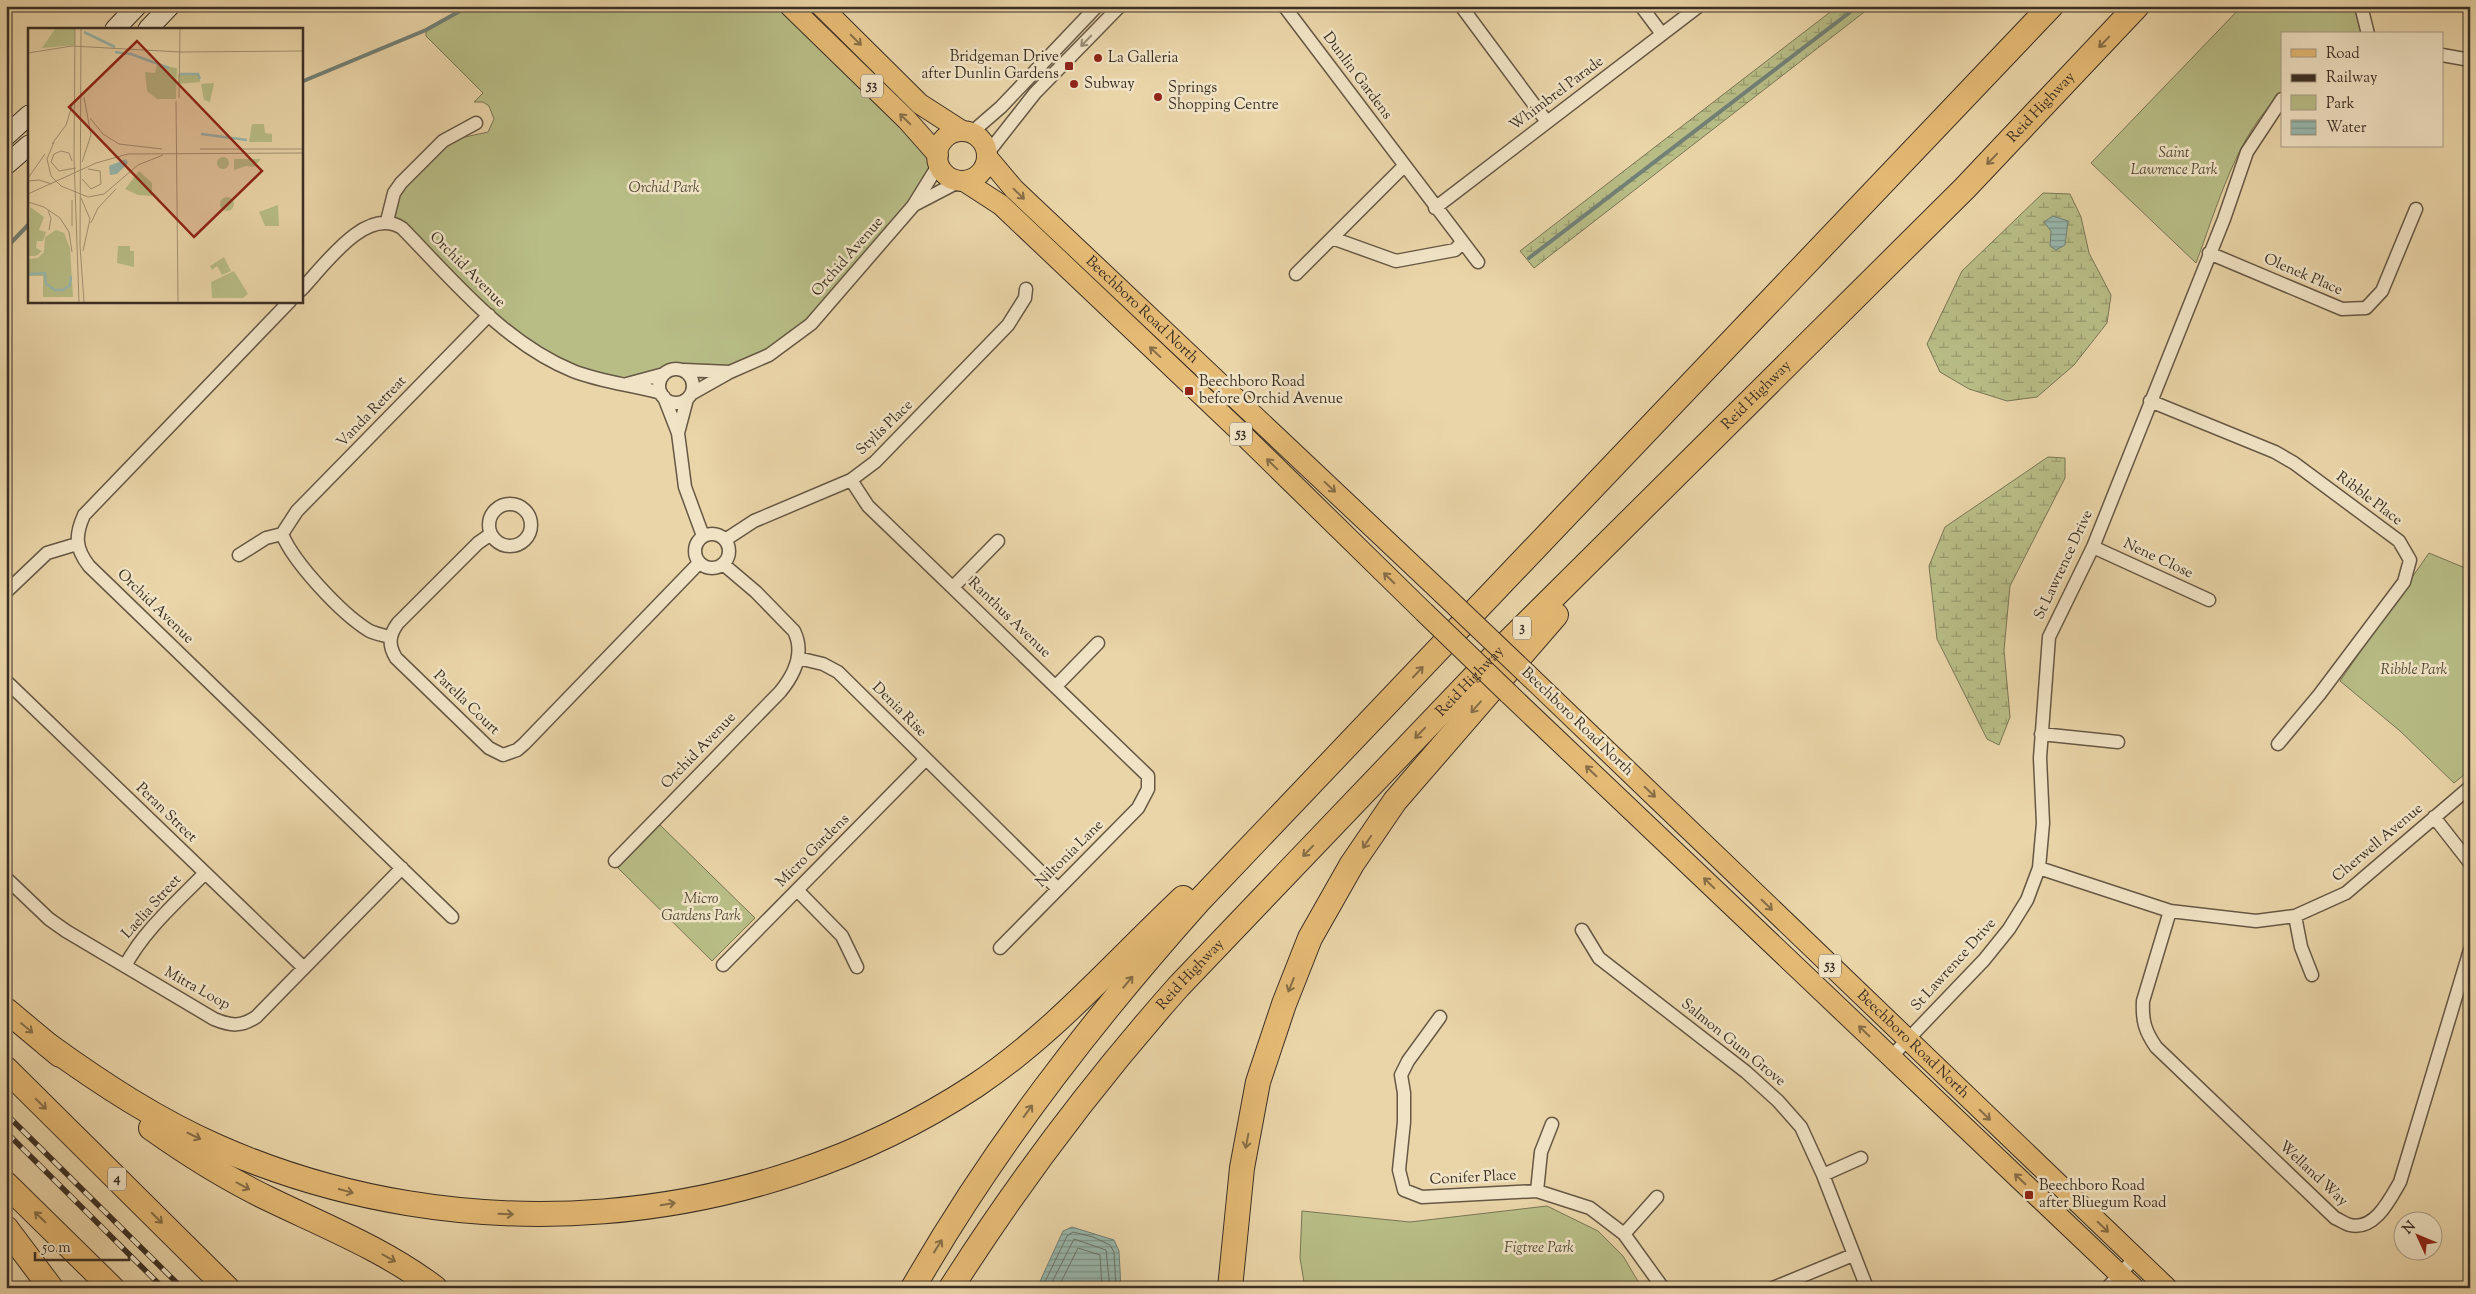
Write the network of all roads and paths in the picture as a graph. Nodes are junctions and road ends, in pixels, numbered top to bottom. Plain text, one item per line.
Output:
1 (137, 6) edge
2 (170, 6) edge
3 (790, 6) edge
4 (821, 6) edge
5 (1098, 6) edge
6 (1120, 6) edge
7 (1284, 6) edge
8 (1461, 6) edge
9 (1641, 6) edge
10 (1699, 6) edge
11 (2051, 6) edge
12 (2138, 6) edge
13 (2361, 6) edge
14 (116, 28) edge
15 (149, 28) edge
16 (2368, 32) edge
17 (1662, 34) junction
18 (2444, 55) edge
19 (2470, 60) edge
20 (1035, 93) junction
21 (2281, 101) edge
22 (1006, 102) junction
23 (28, 116) edge
24 (476, 122) dead end
25 (1547, 122) junction
26 (966, 132) junction
27 (6, 136) edge
28 (28, 146) edge
29 (987, 156) junction
30 (938, 160) junction
31 (6, 165) edge
32 (1404, 166) junction
33 (962, 181) junction
34 (913, 206) junction
35 (1436, 208) junction
36 (2416, 209) dead end
37 (387, 221) junction
38 (1332, 238) junction
39 (1462, 242) junction
40 (2209, 253) junction
41 (1478, 262) dead end
42 (1296, 274) dead end
43 (1866, 286) junction
44 (302, 289) edge
45 (1026, 289) dead end
46 (289, 302) edge
47 (489, 315) junction
48 (684, 370) junction
49 (730, 372) junction
50 (664, 374) junction
51 (627, 384) junction
52 (662, 395) junction
53 (689, 396) junction
54 (2150, 401) junction
55 (678, 433) junction
56 (851, 480) junction
57 (282, 534) junction
58 (491, 534) dead end
59 (703, 536) junction
60 (725, 540) junction
61 (998, 541) dead end
62 (77, 544) junction
63 (2093, 547) junction
64 (239, 555) dead end
65 (699, 563) junction
66 (723, 564) junction
67 (953, 587) junction
68 (6, 592) edge
69 (2209, 600) dead end
70 (390, 637) junction
71 (1098, 642) dead end
72 (798, 658) junction
73 (6, 681) edge
74 (1056, 686) junction
75 (1377, 716) junction
76 (2042, 734) junction
77 (2118, 742) dead end
78 (2278, 744) dead end
79 (926, 759) junction
80 (1148, 776) joint
81 (2470, 787) edge
82 (2434, 817) junction
83 (615, 861) dead end
84 (2470, 863) edge
85 (402, 868) junction
86 (2039, 868) junction
87 (205, 873) junction
88 (6, 878) edge
89 (1058, 889) junction
90 (797, 890) junction
91 (2170, 911) junction
92 (452, 916) dead end
93 (2295, 916) junction
94 (1582, 930) dead end
95 (1000, 948) dead end
96 (2470, 950) edge
97 (723, 965) dead end
98 (126, 966) junction
99 (857, 966) dead end
100 (304, 968) junction
101 (2312, 974) dead end
102 (6, 1010) edge
103 (1440, 1017) dead end
104 (1907, 1040) junction
105 (48, 1045) junction
106 (1891, 1057) junction
107 (6, 1069) edge
108 (1552, 1124) dead end
109 (1861, 1158) dead end
110 (1823, 1175) junction
111 (6, 1184) edge
112 (1537, 1190) junction
113 (1657, 1197) dead end
114 (6, 1228) edge
115 (1624, 1234) junction
116 (1236, 1237) junction
117 (1853, 1255) junction
118 (2135, 1258) junction
119 (2113, 1280) edge
120 (51, 1288) edge
121 (112, 1288) edge
122 (227, 1288) edge
123 (435, 1288) edge
124 (913, 1288) edge
125 (951, 1288) edge
126 (1230, 1288) edge
127 (1239, 1288) edge
128 (1663, 1288) edge
129 (1773, 1288) edge
130 (1867, 1288) edge
131 (2134, 1288) edge
132 (2167, 1288) edge

1 - 14 main road
2 - 15 main road
30 -> 3 main road, 53
4 -> 26 main road, 53
5 - 22 street
6 -> 20 street
7 - 32 street, Dunlin Gardens
8 - 25 street
9 - 17 street
10 - 17 street, Whimbrel Parade
75 -> 11 highway
12 -> 43 highway, Reid Highway / 3
13 - 16 street
17 - 25 street, Whimbrel Parade
18 - 19 street
20 - 22 street
20 - 29 street
21 - 40 street, St Lawrence Drive
22 - 26 street
23 - 27 main road
24 - 37 street
25 - 35 street, Whimbrel Parade
26 - 29 main road, 53
26 - 30 main road
28 - 31 main road
29 - 33 main road
29 -> 104 main road, Beechboro Road North / 53, bridge
30 - 33 main road, 53
30 - 34 street, Orchid Avenue
32 - 35 street, Dunlin Gardens
32 - 38 street
33 - 34 street, Orchid Avenue
106 -> 33 main road, Beechboro Road North / 53, bridge
34 - 49 street, Orchid Avenue
35 - 39 street, Dunlin Gardens
36 - 40 street, Olenek Place
37 - 44 street
37 - 47 street, Orchid Avenue
38 - 39 street
38 - 42 street
39 - 41 street, Dunlin Gardens
40 - 54 street, St Lawrence Drive
43 -> 116 highway
43 -> 125 highway, Reid Highway / 3
45 - 56 street, Stylis Place
46 - 62 street
47 - 51 street, Orchid Avenue
47 - 57 street, Vanda Retreat
48 - 49 street, Orchid Avenue
48 - 50 street
48 - 53 street
49 - 53 street, Orchid Avenue
50 - 51 street, Orchid Avenue
50 - 52 street
51 - 52 street, Orchid Avenue
52 - 53 street
52 - 55 street
53 - 55 street
54 - 63 street, St Lawrence Drive
54 - 78 street, Ribble Place
55 - 59 street
56 - 60 street, Stylis Place
56 - 67 street, Ranthus Avenue
57 - 64 street
57 - 70 street
58 - 70 street
59 - 60 street
59 - 65 street
60 - 66 street
61 - 67 street
62 - 68 street
62 - 85 street, Orchid Avenue
63 - 69 street, Nene Close
63 - 76 street, St Lawrence Drive
65 - 66 street
65 - 70 street, Parella Court
66 - 72 street
67 - 74 street, Ranthus Avenue
71 - 74 street
72 - 79 street, Denia Rise
72 - 83 street, Orchid Avenue
73 - 87 street, Peran Street
74 - 80 street, Ranthus Avenue
105 -> 75 highway
124 -> 75 highway
76 - 77 street
76 - 86 street, St Lawrence Drive
79 - 89 street, Denia Rise
79 - 90 street, Micro Gardens
80 - 89 street, Niltonia Lane
81 - 82 street, Cherwell Avenue
82 - 84 street
82 - 93 street, Cherwell Avenue
85 - 92 street, Orchid Avenue
85 - 100 street, Mitra Loop
86 - 91 street, Cherwell Avenue
86 - 104 street, St Lawrence Drive
87 - 98 street, Laelia Street
87 - 100 street, Peran Street
88 - 98 street, Mitra Loop
89 - 95 street, Niltonia Lane
90 - 97 street, Micro Gardens
90 - 99 street
91 - 93 street, Cherwell Avenue
91 - 96 street, Welland Way
93 - 101 street
94 - 110 street, Salmon Gum Grove
98 - 100 street, Mitra Loop
102 -> 105 highway
103 - 112 street, Conifer Place
104 - 106 street, St Lawrence Drive
104 -> 118 main road, Beechboro Road North / 53
105 -> 123 highway
119 -> 106 main road, Beechboro Road North / 53
107 -> 122 highway, 4
108 - 112 street
109 - 110 street
110 - 117 street, Salmon Gum Grove
121 -> 111 highway
112 - 115 street, Conifer Place
113 - 115 street
114 - 120 highway
115 - 128 street, Conifer Place
116 - 126 highway
116 - 127 highway
117 - 129 street
117 - 130 street, Salmon Gum Grove
118 - 119 street
118 - 132 main road, Beechboro Road North / 53
119 - 131 main road, Beechboro Road North / 53

